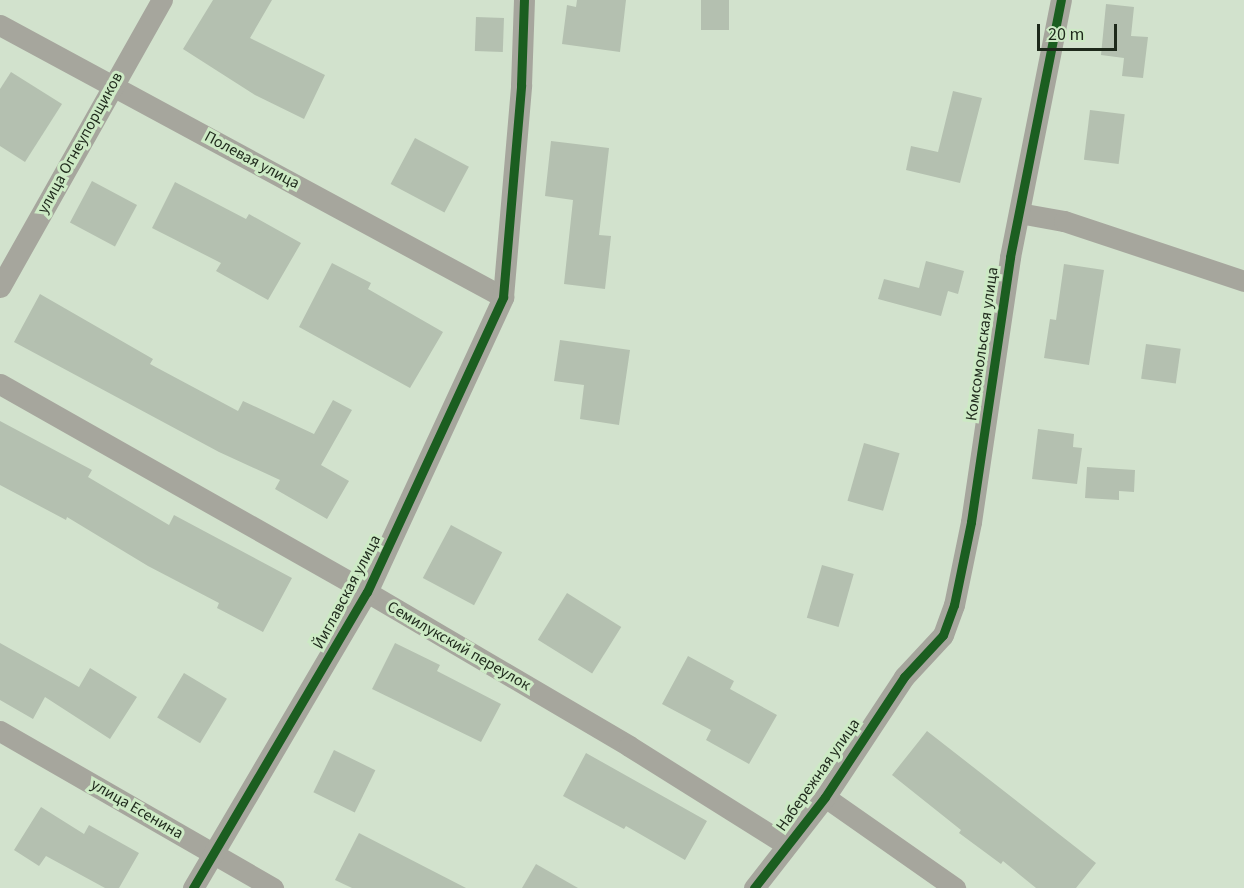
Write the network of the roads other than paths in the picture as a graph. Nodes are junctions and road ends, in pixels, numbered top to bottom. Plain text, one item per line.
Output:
1 (162, 0) edge
2 (524, 0) edge
3 (1060, 0) edge
4 (0, 25) edge
5 (112, 85) junction
6 (1018, 213) junction
7 (1244, 281) edge
8 (0, 287) edge
9 (503, 297) junction
10 (0, 384) edge
11 (367, 592) junction
12 (904, 677) joint
13 (0, 731) edge
14 (825, 797) junction
15 (787, 845) junction
16 (213, 853) junction
17 (193, 888) edge
18 (273, 888) edge
19 (754, 888) edge
20 (955, 888) edge

1 - 5 street, улица Огнеупорщиков
2 - 9 street, Йиглавская улица
3 - 6 street, Комсомольская улица
4 - 5 street, Полевая улица
5 - 8 street, улица Огнеупорщиков
5 - 9 street, Полевая улица
6 - 7 street
6 - 12 street, Комсомольская улица
9 - 11 street, Йиглавская улица
10 - 11 street, Семилукский переулок
11 - 15 street, Семилукский переулок
11 - 16 street, Йиглавская улица
12 - 14 street, Набережная улица
13 - 16 street, улица Есенина
14 - 15 street, Набережная улица
14 - 20 street
15 - 19 street, Набережная улица
16 - 17 street, Йиглавская улица
16 - 18 street, улица Есенина

